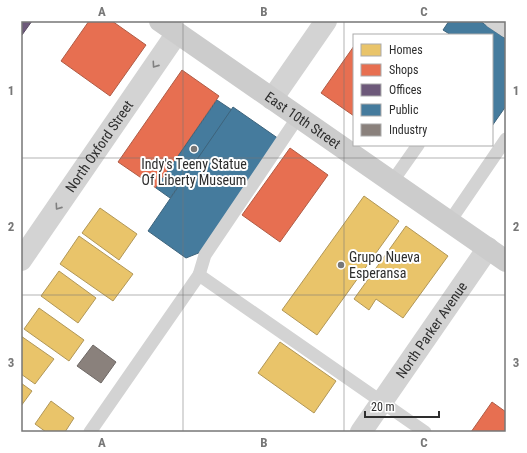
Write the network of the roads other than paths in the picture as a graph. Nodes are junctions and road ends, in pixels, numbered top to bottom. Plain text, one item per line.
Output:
1 (160, 21) edge
2 (326, 21) edge
3 (491, 21) edge
4 (506, 32) edge
5 (177, 33) junction
6 (272, 99) junction
7 (298, 117) junction
8 (506, 139) edge
9 (417, 146) edge
10 (392, 182) junction
11 (450, 221) junction
12 (488, 248) junction
13 (21, 260) edge
14 (506, 261) edge
15 (199, 275) junction
16 (382, 402) junction
17 (90, 432) edge
18 (361, 432) edge
19 (425, 432) edge

1 - 5 main road, East 10th Street
2 - 6 street
3 - 4 lane
5 - 6 main road, East 10th Street
5 -> 13 street, North Oxford Street
6 - 7 main road, East 10th Street
7 - 10 main road, East 10th Street
7 - 15 lane
8 - 11 lane
9 - 10 lane
10 - 11 main road, East 10th Street
11 - 12 main road, East 10th Street
12 - 14 main road, East 10th Street
12 - 16 street, North Parker Avenue
15 - 16 lane
15 - 17 lane
16 - 18 street, North Parker Avenue
16 - 19 lane

